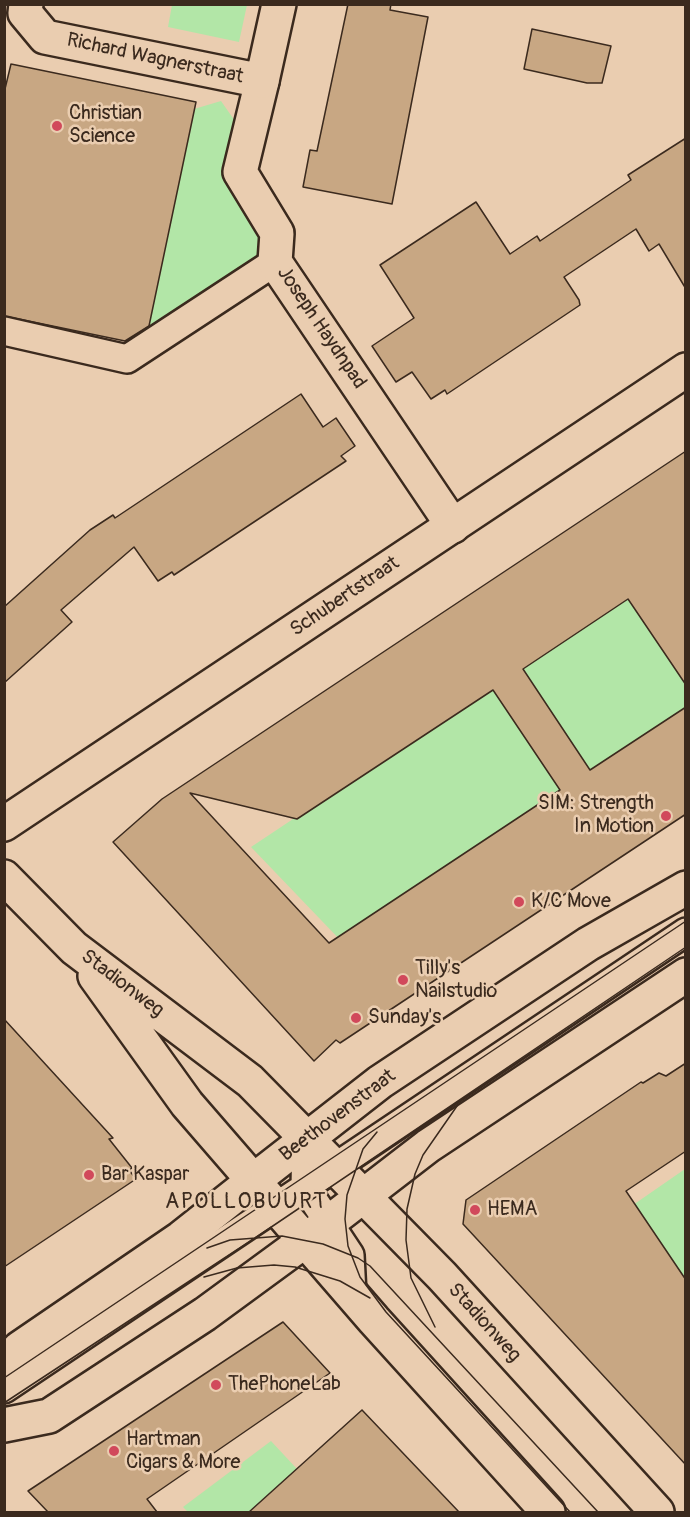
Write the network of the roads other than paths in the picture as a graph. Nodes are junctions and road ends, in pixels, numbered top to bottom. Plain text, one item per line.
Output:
1 (26, 4) edge
2 (279, 4) edge
3 (262, 81) junction
4 (275, 262) junction
5 (4, 331) edge
6 (686, 369) edge
7 (453, 526) junction
8 (4, 824) edge
9 (4, 877) edge
10 (686, 888) edge
11 (686, 932) edge
12 (74, 948) junction
13 (686, 975) edge
14 (306, 1138) junction
15 (336, 1168) junction
16 (254, 1181) junction
17 (305, 1187) junction
18 (363, 1196) junction
19 (277, 1206) junction
20 (318, 1231) junction
21 (4, 1364) edge
22 (4, 1389) edge
23 (4, 1425) edge
24 (549, 1512) edge
25 (657, 1512) edge

1 - 3 main road, Richard Wagnerstraat
2 - 3 main road, Richard Wagnerstraat
3 - 4 main road, Joseph Haydnpad
4 - 5 lane
4 - 7 main road, Joseph Haydnpad
6 - 7 main road, Schubertstraat
7 - 8 main road, Schubertstraat
9 - 12 main road, Stadionweg
10 - 14 main road, Beethovenstraat
11 - 15 lane, Beethovenstraat
12 - 14 main road, Stadionweg
12 - 16 main road, Stadionweg
13 - 18 main road
14 - 15 main road, Stadionweg
14 - 16 main road, Beethovenstraat
14 - 17 lane
15 - 17 lane, Beethovenstraat
15 - 18 main road, Stadionweg
16 - 17 lane
16 - 19 main road, Stadionweg
16 - 21 main road, Beethovenstraat
17 - 19 lane, Beethovenstraat
17 - 20 lane, Stadionweg
18 - 20 main road
18 - 25 main road, Stadionweg
19 - 20 main road, Stadionweg
19 - 22 lane, Beethovenstraat
20 - 23 main road
20 - 24 main road, Stadionweg

